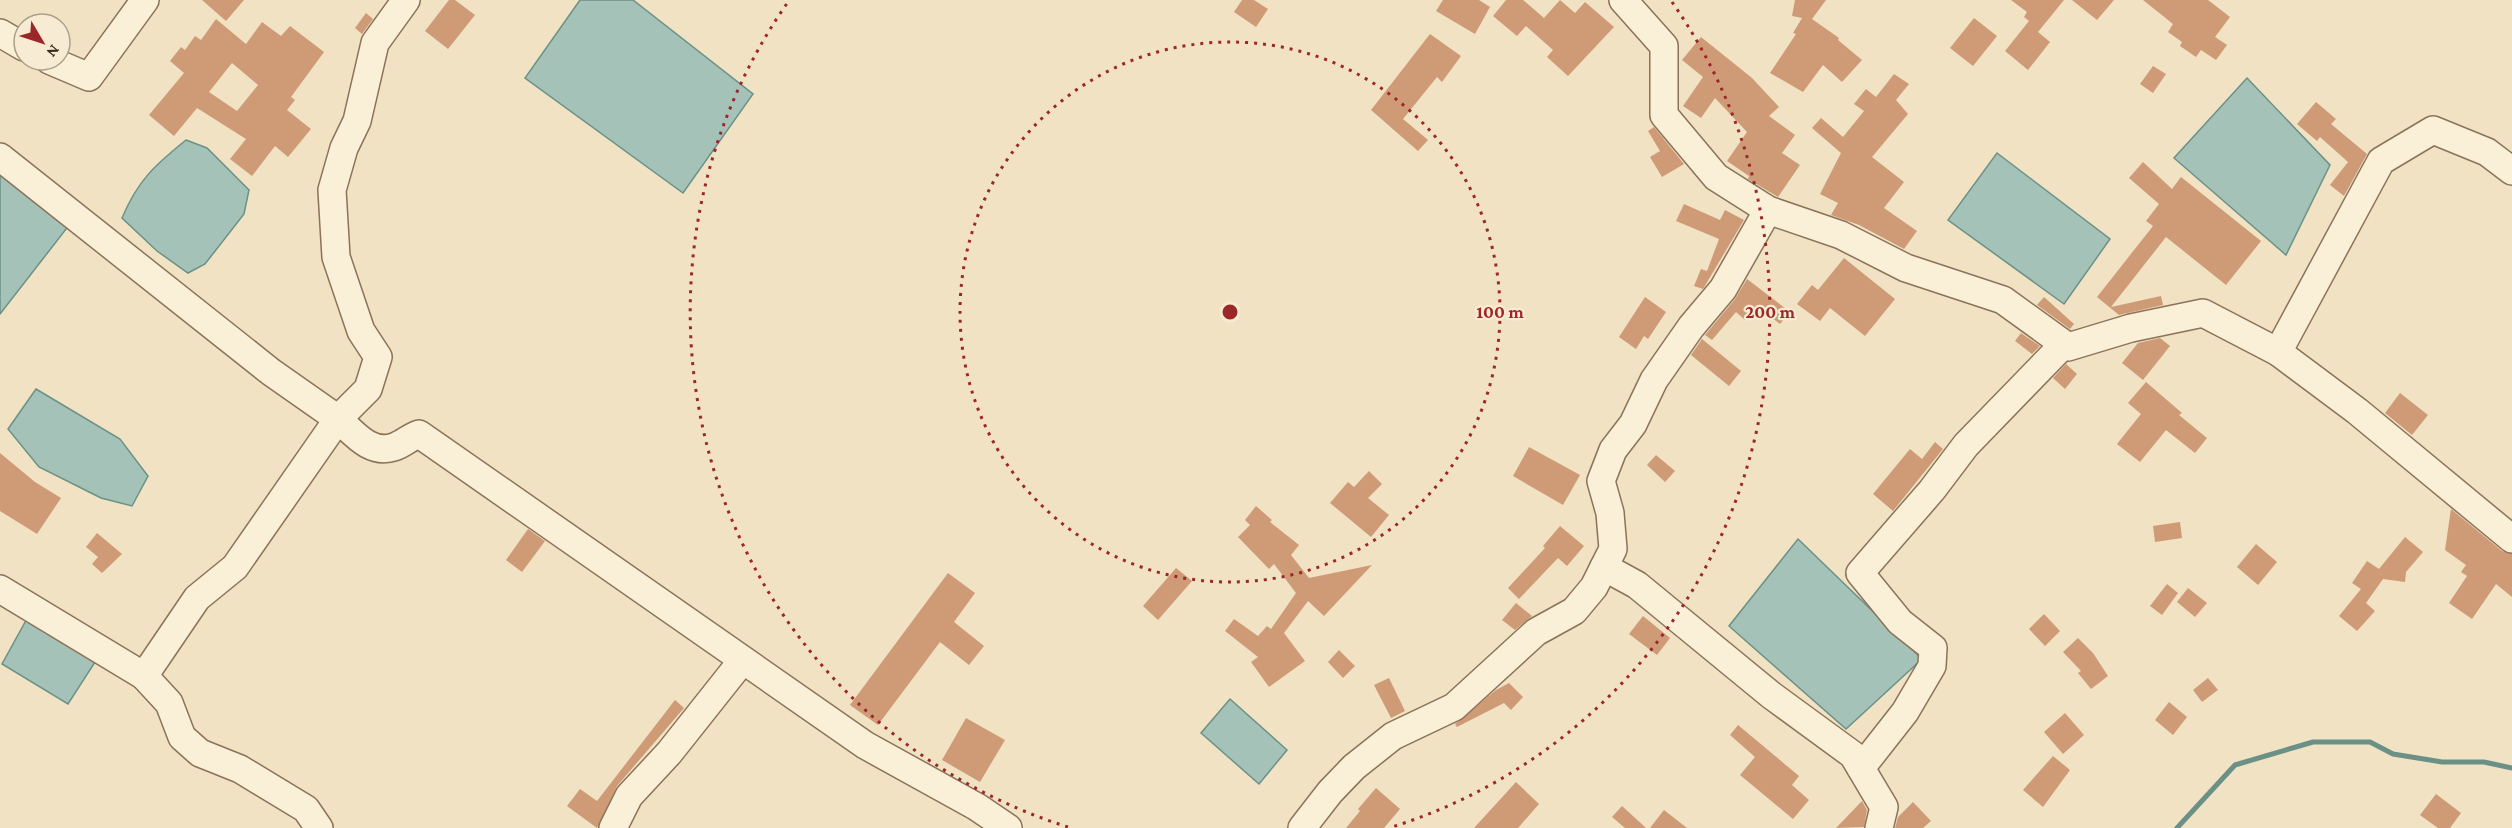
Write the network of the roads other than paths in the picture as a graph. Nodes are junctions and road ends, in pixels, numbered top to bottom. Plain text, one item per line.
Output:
1 (145, 0) edge
2 (406, 0) edge
3 (1623, 0) edge
4 (72, 70) edge
5 (0, 157) edge
6 (2512, 171) edge
7 (1768, 210) junction
8 (2064, 344) junction
9 (2278, 352) junction
10 (338, 419) junction
11 (2512, 539) edge
12 (1604, 567) junction
13 (0, 589) edge
14 (742, 661) junction
15 (144, 676) junction
16 (1861, 768) junction
17 (319, 828) edge
18 (613, 828) edge
19 (1008, 828) edge
20 (1302, 828) edge
21 (1879, 828) edge

1 - 4 street
2 - 10 street
3 - 7 street
5 - 10 street
6 - 9 street
7 - 8 street
7 - 12 street
8 - 9 street
8 - 16 street
9 - 11 street
10 - 14 street
10 - 15 street
12 - 16 street
12 - 20 street
13 - 15 street
14 - 18 street
14 - 19 street
15 - 17 street
16 - 21 street

